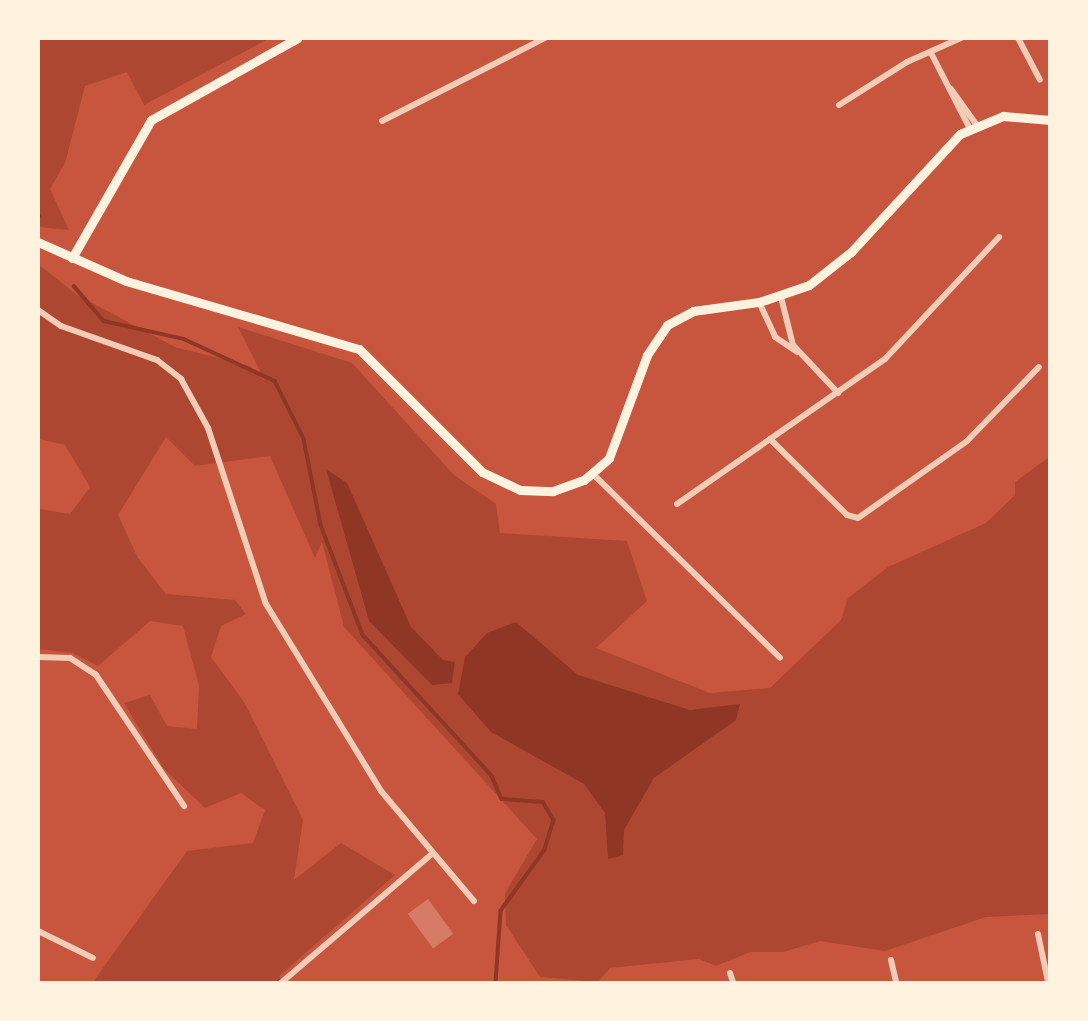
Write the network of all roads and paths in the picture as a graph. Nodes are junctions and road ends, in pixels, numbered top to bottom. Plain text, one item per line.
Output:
1 (299, 38) edge
2 (961, 38) edge
3 (1018, 38) edge
4 (541, 40) edge
5 (931, 53) junction
6 (1040, 80) dead end
7 (839, 105) dead end
8 (1049, 120) edge
9 (382, 121) dead end
10 (972, 126) junction
11 (999, 237) dead end
12 (38, 242) edge
13 (72, 258) junction
14 (781, 296) junction
15 (759, 302) junction
16 (38, 310) edge
17 (798, 353) junction
18 (1039, 367) dead end
19 (838, 393) junction
20 (770, 439) junction
21 (593, 474) junction
22 (677, 504) dead end
23 (38, 657) edge
24 (780, 658) dead end
25 (184, 806) dead end
26 (432, 854) junction
27 (474, 901) dead end
28 (38, 931) edge
29 (1038, 934) dead end
30 (93, 958) dead end
31 (891, 960) dead end
32 (730, 973) dead end
33 (1048, 973) edge
34 (282, 982) edge
35 (733, 982) edge
36 (896, 982) edge
37 (1048, 982) edge

1 - 13 main road
2 - 5 street
3 - 6 street
4 - 9 street
5 - 7 street
5 - 10 street
8 - 10 main road
10 - 14 main road
11 - 19 street
12 - 13 main road
13 - 21 main road
14 - 15 main road
14 - 17 street
15 - 17 street
15 - 21 main road
16 - 26 street
17 - 19 street
18 - 20 street
19 - 20 street
20 - 22 street
21 - 24 street
23 - 25 street
26 - 27 street
26 - 34 street
28 - 30 street
29 - 33 street
31 - 36 street
32 - 35 street
33 - 37 street

